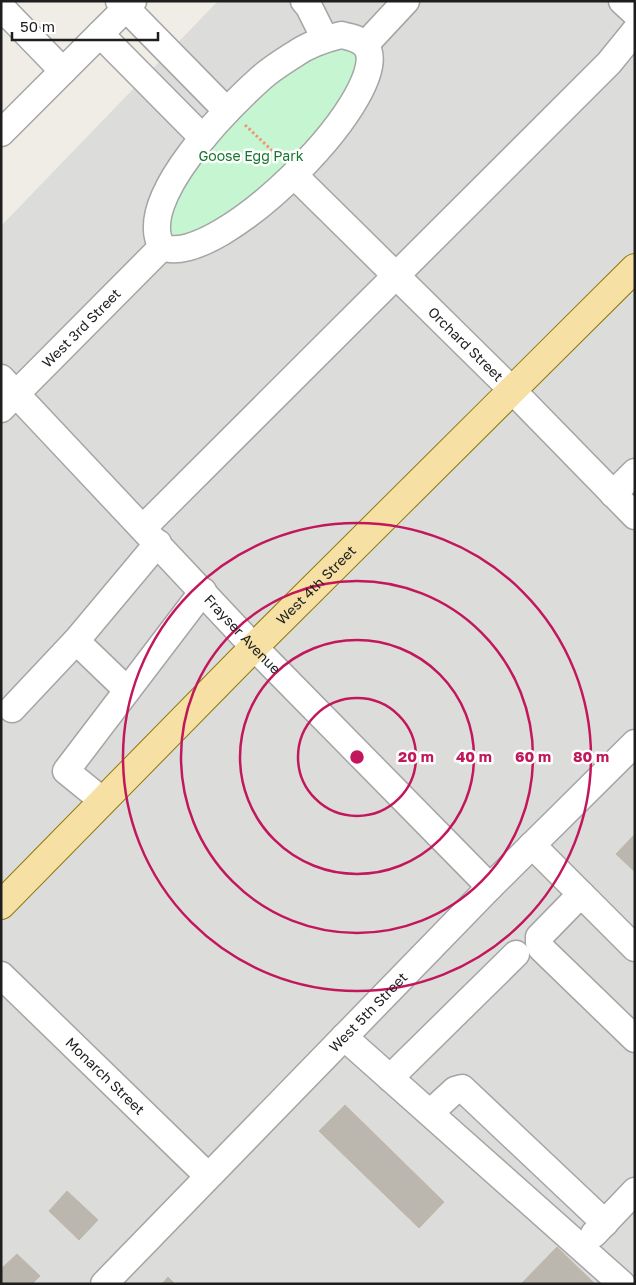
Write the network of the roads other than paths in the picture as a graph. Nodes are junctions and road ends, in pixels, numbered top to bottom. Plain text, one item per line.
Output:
1 (304, 1) edge
2 (406, 1) edge
3 (622, 1) edge
4 (126, 4) edge
5 (1, 7) edge
6 (635, 13) edge
7 (635, 31) edge
8 (100, 34) junction
9 (325, 39) junction
10 (365, 46) junction
11 (63, 71) junction
12 (235, 117) junction
13 (1, 133) edge
14 (203, 138) junction
15 (289, 168) junction
16 (162, 247) junction
17 (635, 268) edge
18 (396, 276) junction
19 (512, 391) junction
20 (6, 394) edge
21 (635, 472) edge
22 (613, 494) junction
23 (635, 516) edge
24 (150, 536) junction
25 (202, 592) junction
26 (76, 641) junction
27 (254, 647) junction
28 (127, 690) junction
29 (12, 709) dead end
30 (635, 743) edge
31 (103, 802) junction
32 (532, 845) junction
33 (490, 886) junction
34 (581, 894) junction
35 (1, 905) edge
36 (635, 948) edge
37 (516, 954) dead end
38 (1, 975) edge
39 (344, 1037) junction
40 (635, 1039) edge
41 (390, 1078) junction
42 (430, 1114) junction
43 (208, 1176) junction
44 (635, 1191) edge
45 (605, 1222) junction
46 (582, 1248) junction
47 (104, 1284) edge
48 (622, 1284) edge

1 - 9 street
2 - 10 street
3 - 6 street
4 - 8 street
4 - 12 street
5 - 11 street
7 - 18 street
8 - 11 street
8 - 14 street
9 - 10 street
9 - 12 street
10 - 15 street
11 - 13 street
12 - 14 street
14 - 16 street
15 - 16 street
15 - 18 street, Orchard Street
16 - 20 street, West 3rd Street
17 - 19 main road, West 4th Street
18 - 19 street, Orchard Street
18 - 24 street
19 - 22 street, Orchard Street
19 - 27 main road, West 4th Street
20 - 24 street, Frayser Avenue
21 - 22 street
22 - 23 street, Orchard Street
24 - 25 street, Frayser Avenue
24 - 26 street
25 - 27 street, Frayser Avenue
25 - 28 street
26 - 28 street
26 - 29 street
27 - 31 main road, West 4th Street
27 - 33 street, Frayser Avenue
28 - 31 street
30 - 32 street, West 5th Street
31 - 35 main road, West 4th Street
32 - 33 street, West 5th Street
32 - 34 street
33 - 39 street, West 5th Street
34 - 36 street
34 - 40 street
37 - 41 street
38 - 43 street, Monarch Street
39 - 41 street
39 - 43 street, West 5th Street
41 - 42 street
42 - 45 street
42 - 46 street
43 - 47 street, West 5th Street
44 - 45 street
45 - 46 street
46 - 48 street

